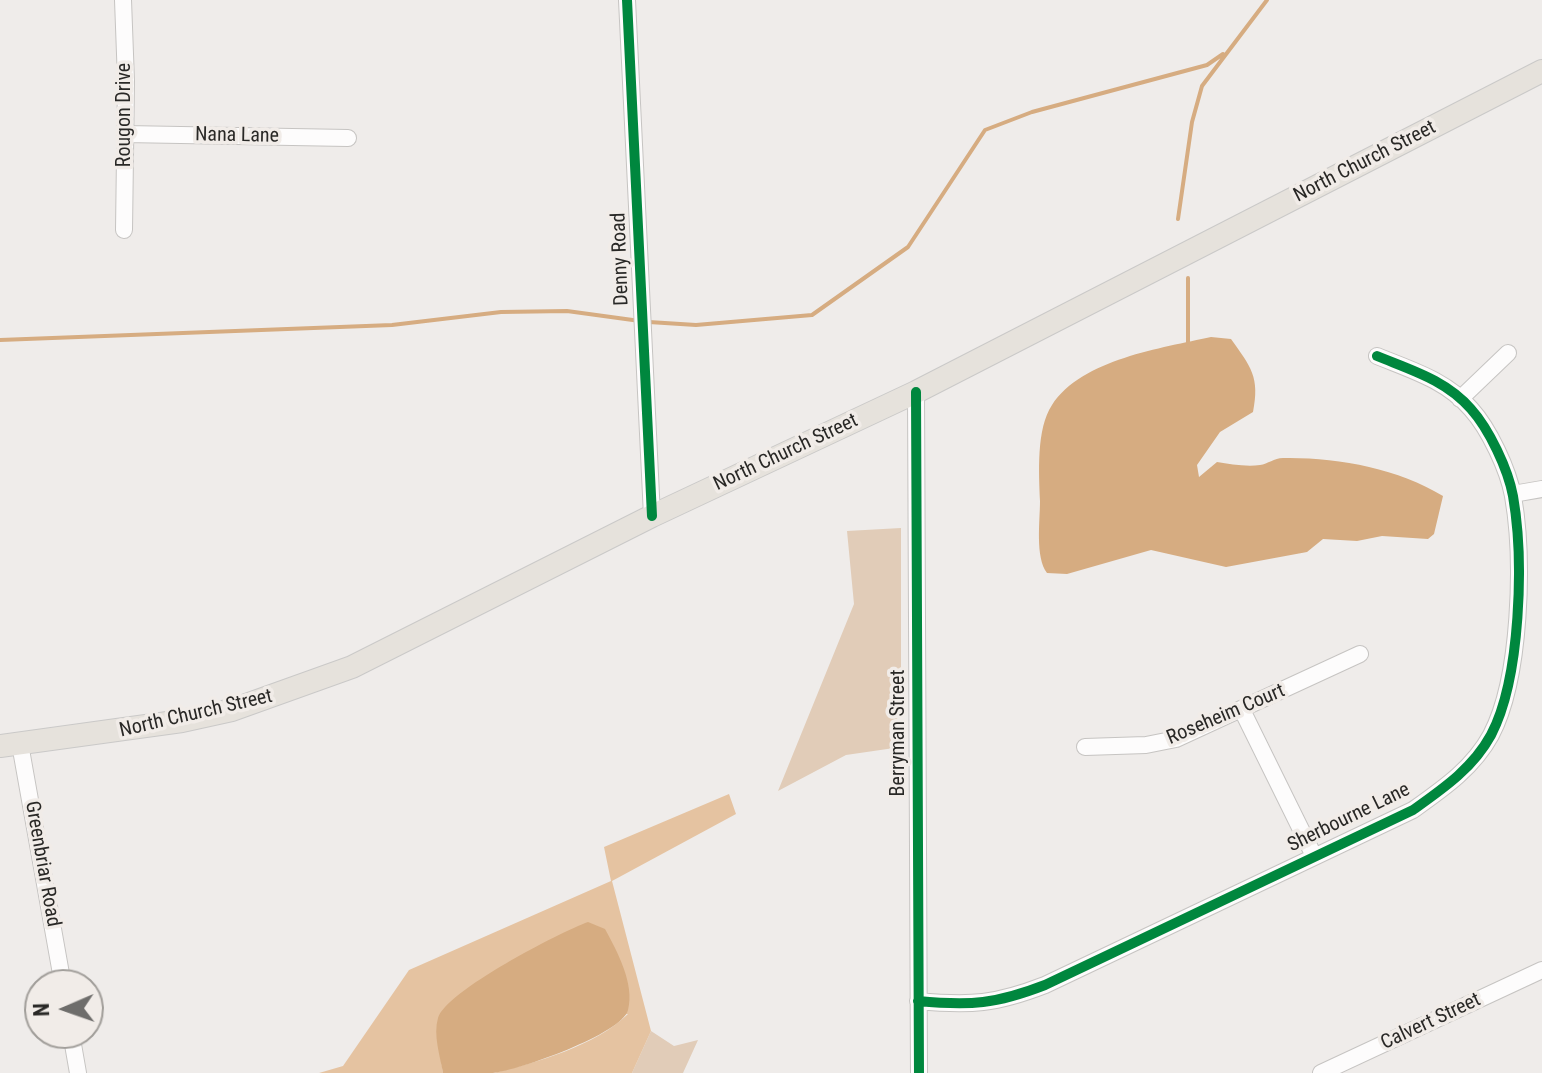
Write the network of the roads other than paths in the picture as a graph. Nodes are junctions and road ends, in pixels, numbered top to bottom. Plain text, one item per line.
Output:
1 (123, 0) edge
2 (627, 0) edge
3 (1542, 71) edge
4 (125, 134) junction
5 (348, 138) dead end
6 (124, 230) dead end
7 (1508, 353) dead end
8 (1377, 356) dead end
9 (916, 392) junction
10 (1460, 399) junction
11 (1542, 489) edge
12 (1513, 494) junction
13 (652, 516) junction
14 (1360, 654) dead end
15 (1242, 710) junction
16 (10, 745) edge
17 (1085, 747) dead end
18 (1314, 856) junction
19 (59, 969) edge
20 (1542, 970) edge
21 (918, 1001) junction
22 (74, 1049) edge
23 (78, 1073) edge
24 (919, 1073) edge
25 (1321, 1073) edge

1 - 4 street, Rougon Drive
2 - 13 street, Denny Road
3 - 9 main road, North Church Street
4 - 5 street, Nana Lane
4 - 6 street, Rougon Drive
7 - 10 street
8 - 10 street, Sherbourne Lane
9 - 13 main road, North Church Street
9 - 21 street, Berryman Street
10 - 12 street, Sherbourne Lane
11 - 12 street
12 - 18 street, Sherbourne Lane
13 - 16 main road, North Church Street
14 - 15 street, Roseheim Court
15 - 17 street, Roseheim Court
15 - 18 street
16 - 19 street, Greenbriar Road
18 - 21 street, Sherbourne Lane
20 - 25 street, Calvert Street
21 - 24 street, Berryman Street
22 - 23 street

